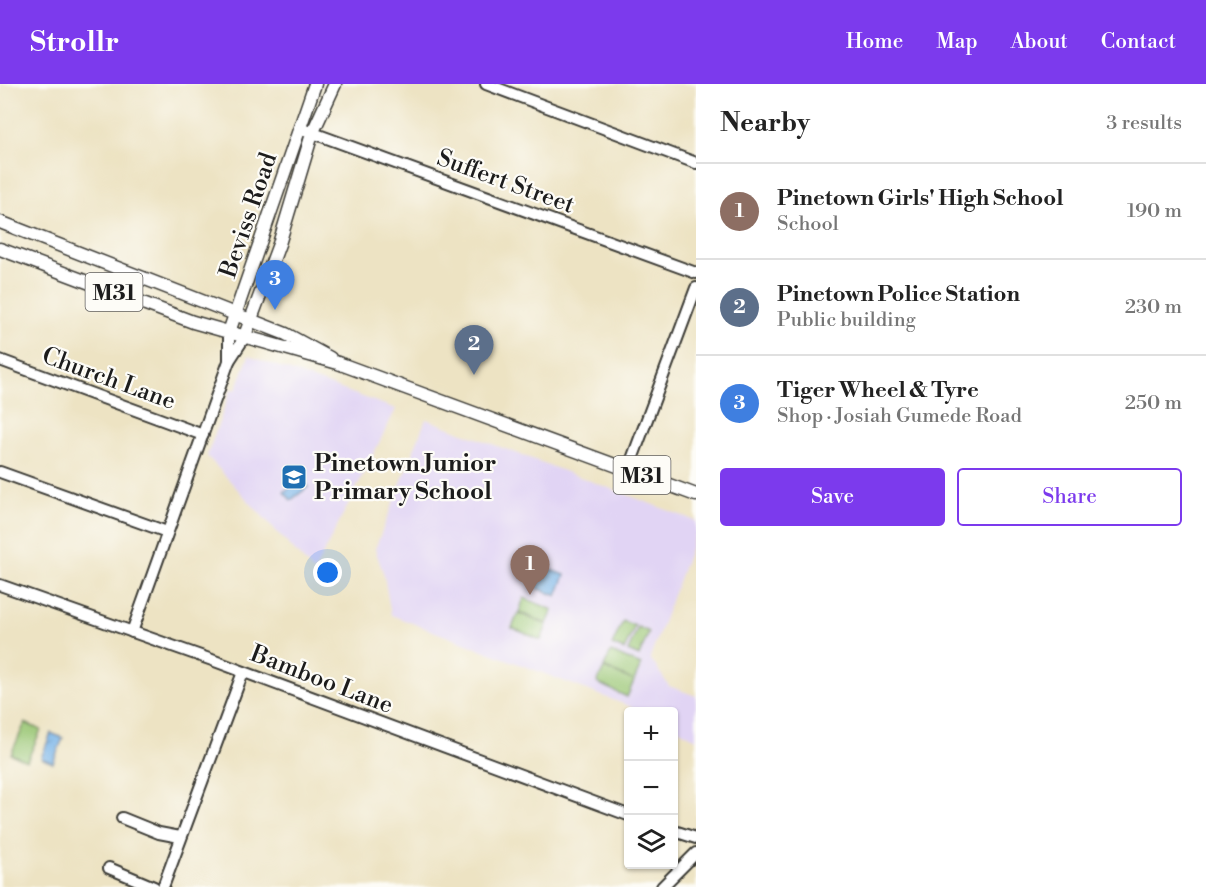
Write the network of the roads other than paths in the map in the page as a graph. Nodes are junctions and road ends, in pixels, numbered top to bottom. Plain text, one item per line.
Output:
1 (315, 84) edge
2 (335, 84) edge
3 (486, 84) edge
4 (307, 131) junction
5 (696, 163) edge
6 (0, 222) edge
7 (0, 249) edge
8 (696, 273) edge
9 (696, 288) edge
10 (235, 314) junction
11 (250, 320) junction
12 (229, 332) junction
13 (244, 338) junction
14 (0, 360) edge
15 (230, 361) junction
16 (338, 363) junction
17 (203, 435) junction
18 (628, 470) junction
19 (0, 472) edge
20 (696, 495) edge
21 (167, 532) junction
22 (0, 585) edge
23 (140, 609) junction
24 (132, 632) junction
25 (149, 638) junction
26 (243, 672) junction
27 (624, 814) edge
28 (122, 818) dead end
29 (678, 832) edge
30 (180, 837) junction
31 (696, 838) edge
32 (696, 853) edge
33 (109, 868) dead end
34 (154, 887) edge
35 (163, 887) edge
36 (662, 887) edge

1 - 4 main road, Beviss Road
2 - 4 main road, Beviss Road
3 - 5 street
4 - 8 street, Suffert Street
4 - 10 main road, Beviss Road
4 - 11 main road, Beviss Road
6 - 10 main road, M31
7 - 12 main road, M31
9 - 18 street
10 - 11 main road, M31
10 - 12 main road, Beviss Road
11 - 13 main road, Beviss Road
11 - 16 main road, M31
12 - 13 main road, M31
12 - 15 street, Beviss Road
13 - 15 street, Beviss Road
13 - 16 main road, M31
14 - 17 street, Church Lane
15 - 17 street, Beviss Road
16 - 18 main road, M31
17 - 21 street, Beviss Road
18 - 20 main road, M31
19 - 21 street
21 - 23 street, Beviss Road
22 - 24 street, Bamboo Lane
23 - 24 street, Beviss Road
23 - 25 street
24 - 25 street, Bamboo Lane
25 - 26 street, Bamboo Lane
26 - 27 street, Bamboo Lane
26 - 30 street
28 - 30 street
29 - 31 street
30 - 35 street
32 - 36 street
33 - 34 street

